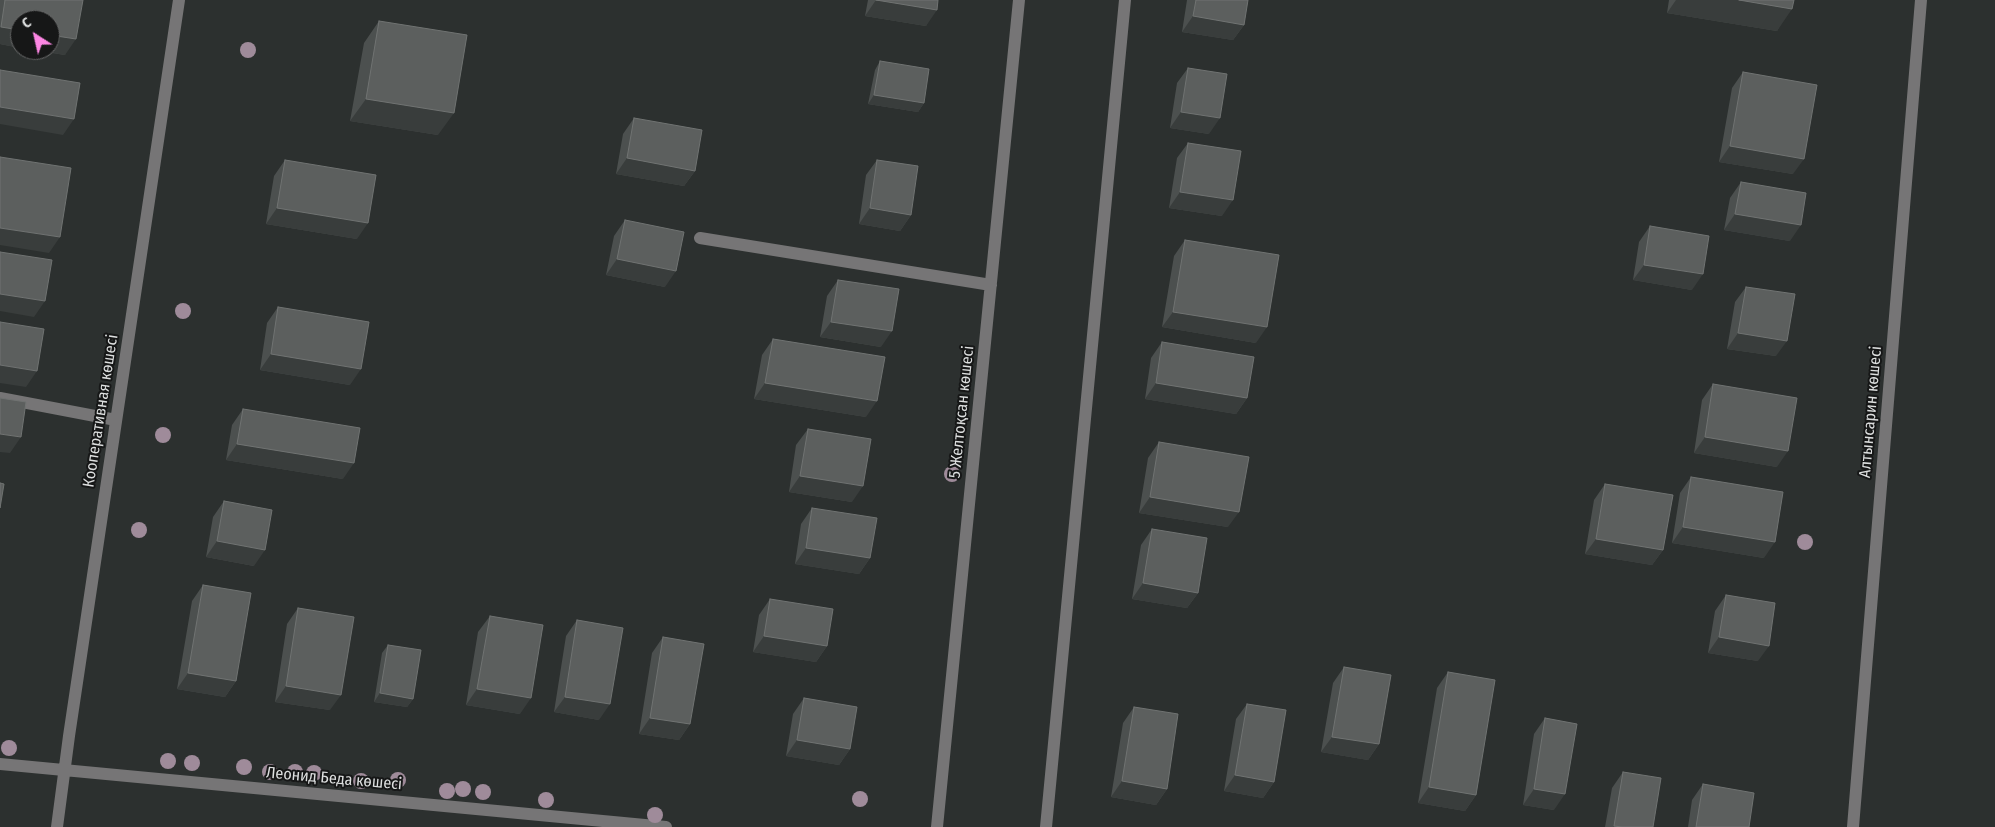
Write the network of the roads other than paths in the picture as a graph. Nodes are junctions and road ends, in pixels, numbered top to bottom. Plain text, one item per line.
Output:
1 (179, 0) edge
2 (1019, 0) edge
3 (1126, 0) edge
4 (1921, 0) edge
5 (700, 238) dead end
6 (991, 285) junction
7 (0, 398) edge
8 (116, 420) junction
9 (0, 764) edge
10 (64, 770) junction
11 (57, 827) edge
12 (666, 827) edge
13 (937, 827) edge
14 (1046, 827) edge
15 (1853, 827) edge

1 - 8 street, Кооперативная көшесі
2 - 6 street, 5 Желтоқсан көшесі
3 - 14 street
4 - 15 street, Алтынсарин көшесі
5 - 6 street
6 - 13 street, 5 Желтоқсан көшесі
7 - 8 street
8 - 10 street, Кооперативная көшесі
9 - 10 street, Леонид Беда көшесі
10 - 11 street, Кооперативная көшесі
10 - 12 street, Леонид Беда көшесі

